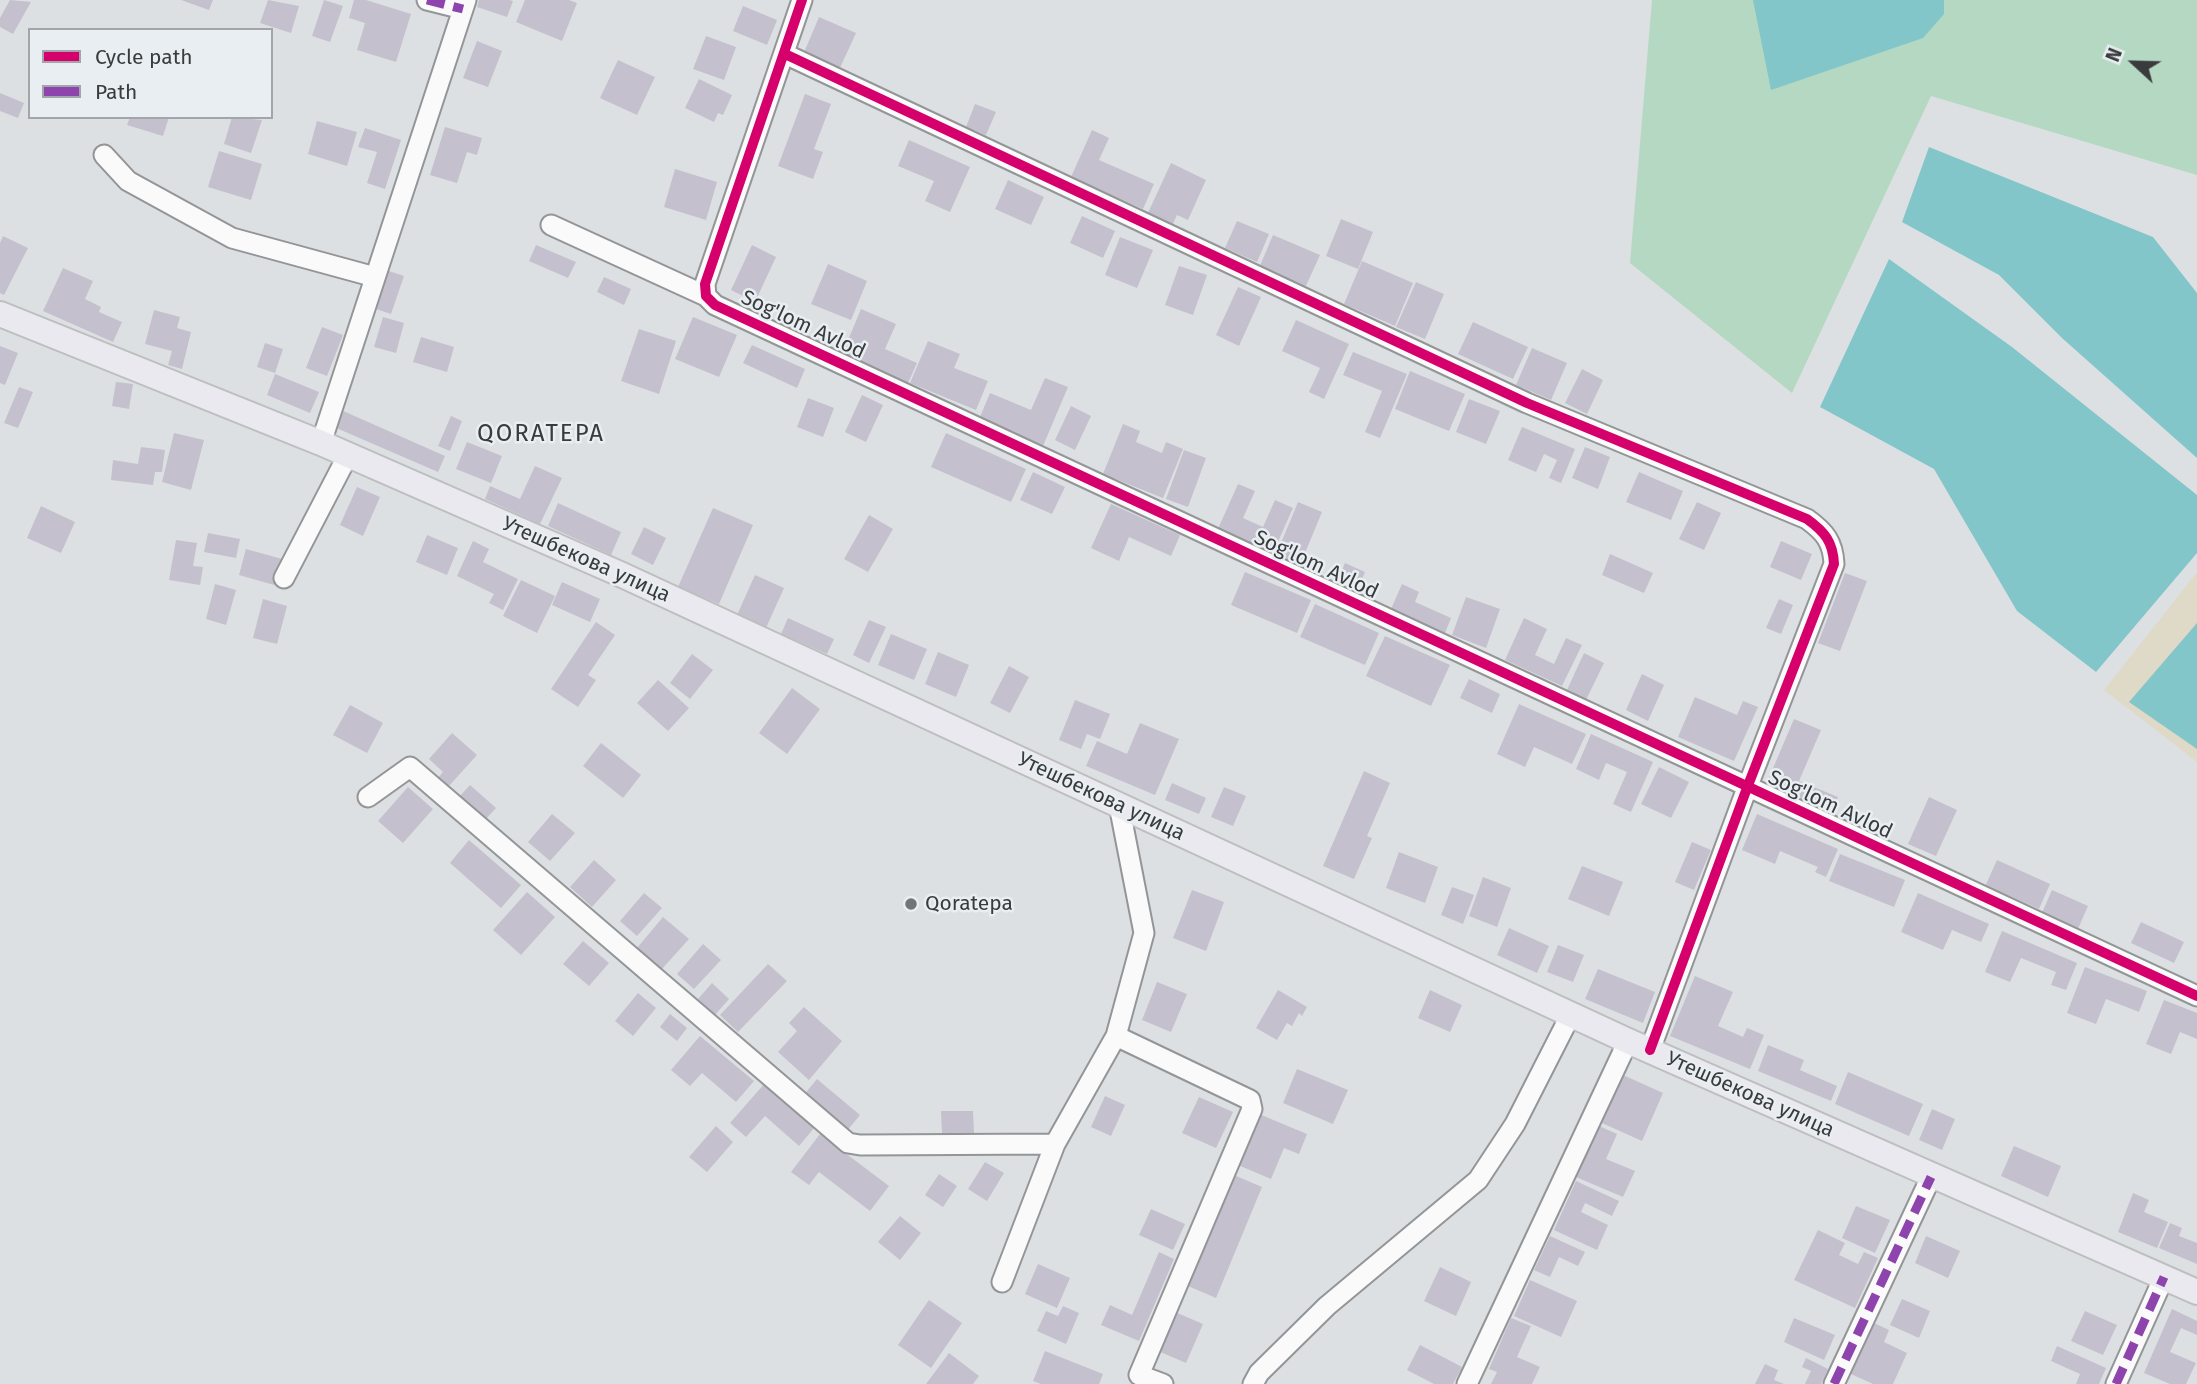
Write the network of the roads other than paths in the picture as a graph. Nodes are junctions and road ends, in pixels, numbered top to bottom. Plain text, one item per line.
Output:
1 (427, 0) edge
2 (802, 0) edge
3 (464, 4) edge
4 (785, 54) junction
5 (104, 155) dead end
6 (551, 225) dead end
7 (375, 277) junction
8 (706, 296) junction
9 (0, 314) edge
10 (321, 443) junction
11 (348, 455) junction
12 (284, 578) dead end
13 (1746, 788) junction
14 (368, 797) dead end
15 (1119, 805) junction
16 (2197, 996) edge
17 (1571, 1014) junction
18 (1116, 1036) junction
19 (1639, 1046) junction
20 (1055, 1144) junction
21 (1931, 1177) junction
22 (2164, 1277) junction
23 (1002, 1282) dead end
24 (2197, 1292) edge
25 (1163, 1384) edge
26 (1253, 1384) edge
27 (1467, 1384) edge
28 (1834, 1384) edge
29 (2116, 1384) edge

1 - 3 street
2 - 4 street
3 - 7 street
4 - 8 street
4 - 13 street
5 - 7 street
6 - 8 street, Sog'lom Avlod
7 - 10 street
8 - 13 street, Sog'lom Avlod
9 - 10 main road, Утешбекова улица
10 - 11 main road, Утешбекова улица
11 - 12 street
11 - 15 main road, Утешбекова улица
13 - 16 street, Sog'lom Avlod
13 - 19 street
14 - 20 street
15 - 17 main road, Утешбекова улица
15 - 18 street
17 - 19 main road, Утешбекова улица
17 - 26 street
18 - 20 street
18 - 25 street
19 - 21 main road, Утешбекова улица
19 - 27 street
20 - 23 street
21 - 22 main road, Утешбекова улица
21 - 28 street
22 - 24 main road, Утешбекова улица
22 - 29 street

